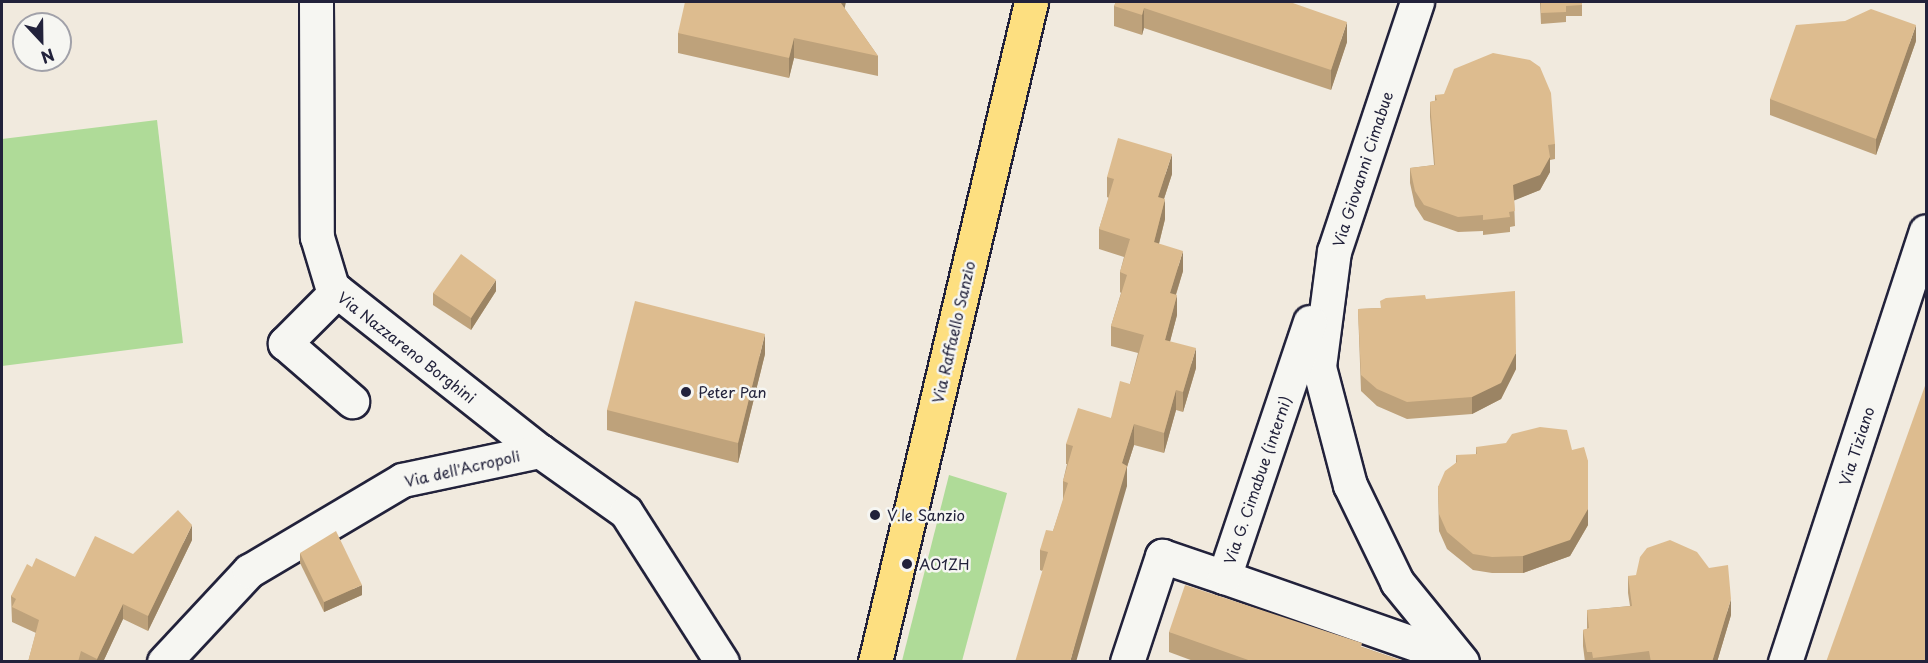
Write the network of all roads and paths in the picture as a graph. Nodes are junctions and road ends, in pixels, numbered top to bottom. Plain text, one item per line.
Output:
1 (316, 2) edge
2 (1031, 2) edge
3 (1417, 2) edge
4 (1926, 231) edge
5 (1334, 251) junction
6 (334, 289) junction
7 (352, 401) dead end
8 (540, 451) junction
9 (1224, 577) junction
10 (1460, 660) edge
11 (164, 662) edge
12 (722, 662) edge
13 (875, 662) edge
14 (1127, 662) edge
15 (1785, 662) edge

1 - 6 street, Via Nazzareno Borghini
2 - 13 main road, Via Raffaello Sanzio
3 - 5 street, Via Giovanni Cimabue
4 - 15 street, Via Tiziano
5 - 9 street, Via G. Cimabue (interni)
5 - 10 street, Via Giovanni Cimabue
6 - 7 street
6 - 8 street, Via Nazzareno Borghini
8 - 11 street, Via dell'Acropoli
8 - 12 street, Via dell'Acropoli
9 - 10 street
9 - 14 street, Via G. Cimabue (interni)

